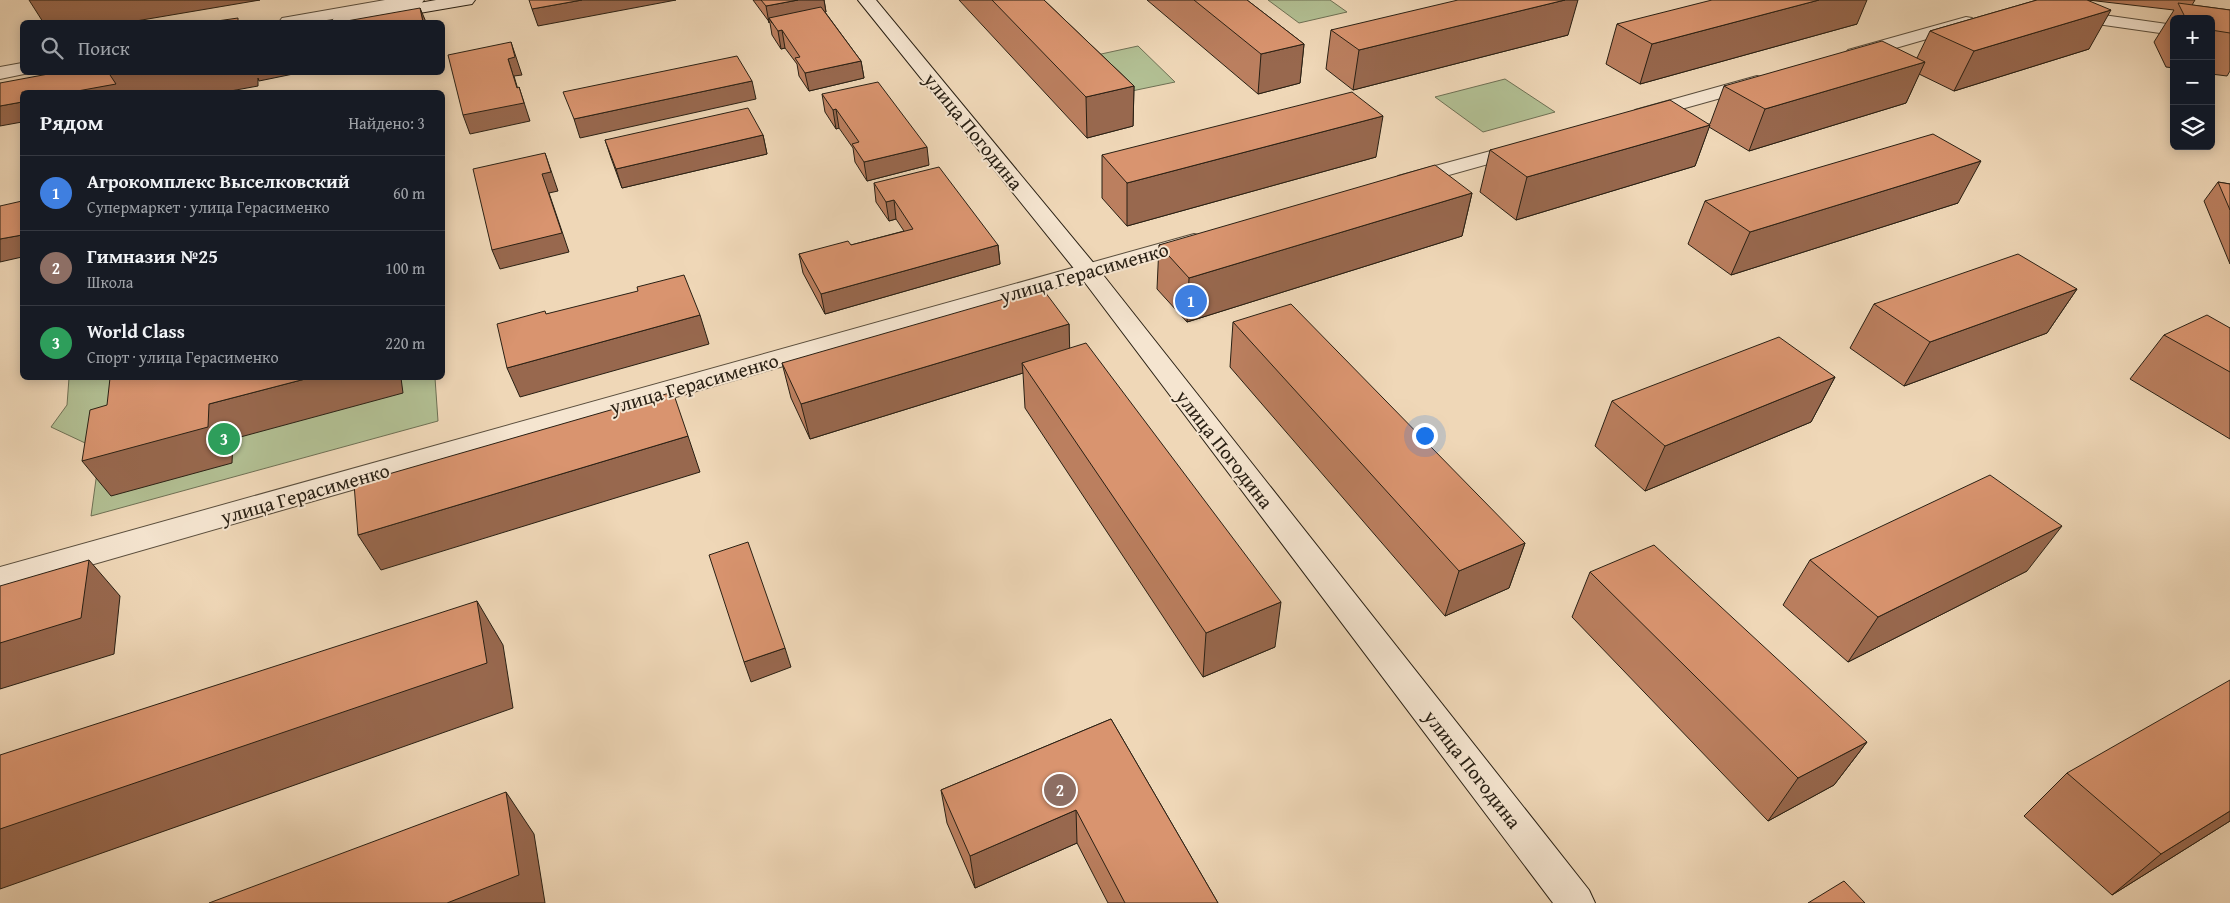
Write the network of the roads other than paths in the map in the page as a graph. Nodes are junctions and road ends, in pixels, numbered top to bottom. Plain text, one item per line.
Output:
1 (415, 0) edge
2 (466, 0) edge
3 (867, 0) edge
4 (2044, 12) edge
5 (1988, 16) edge
6 (300, 20) edge
7 (351, 20) edge
8 (2170, 29) edge
9 (1835, 60) edge
10 (20, 73) edge
11 (0, 74) edge
12 (23, 75) edge
13 (1777, 76) edge
14 (0, 83) edge
15 (1624, 119) edge
16 (1541, 143) edge
17 (1383, 188) edge
18 (1211, 236) edge
19 (1088, 271) junction
20 (0, 579) edge
21 (1576, 903) edge

1 - 6 street
2 - 7 street
3 - 19 street, улица Погодина
4 - 8 street
5 - 9 street
10 - 11 street
12 - 14 street
13 - 15 street
16 - 17 street
18 - 19 street, улица Герасименко
19 - 20 street, улица Герасименко
19 - 21 street, улица Погодина

